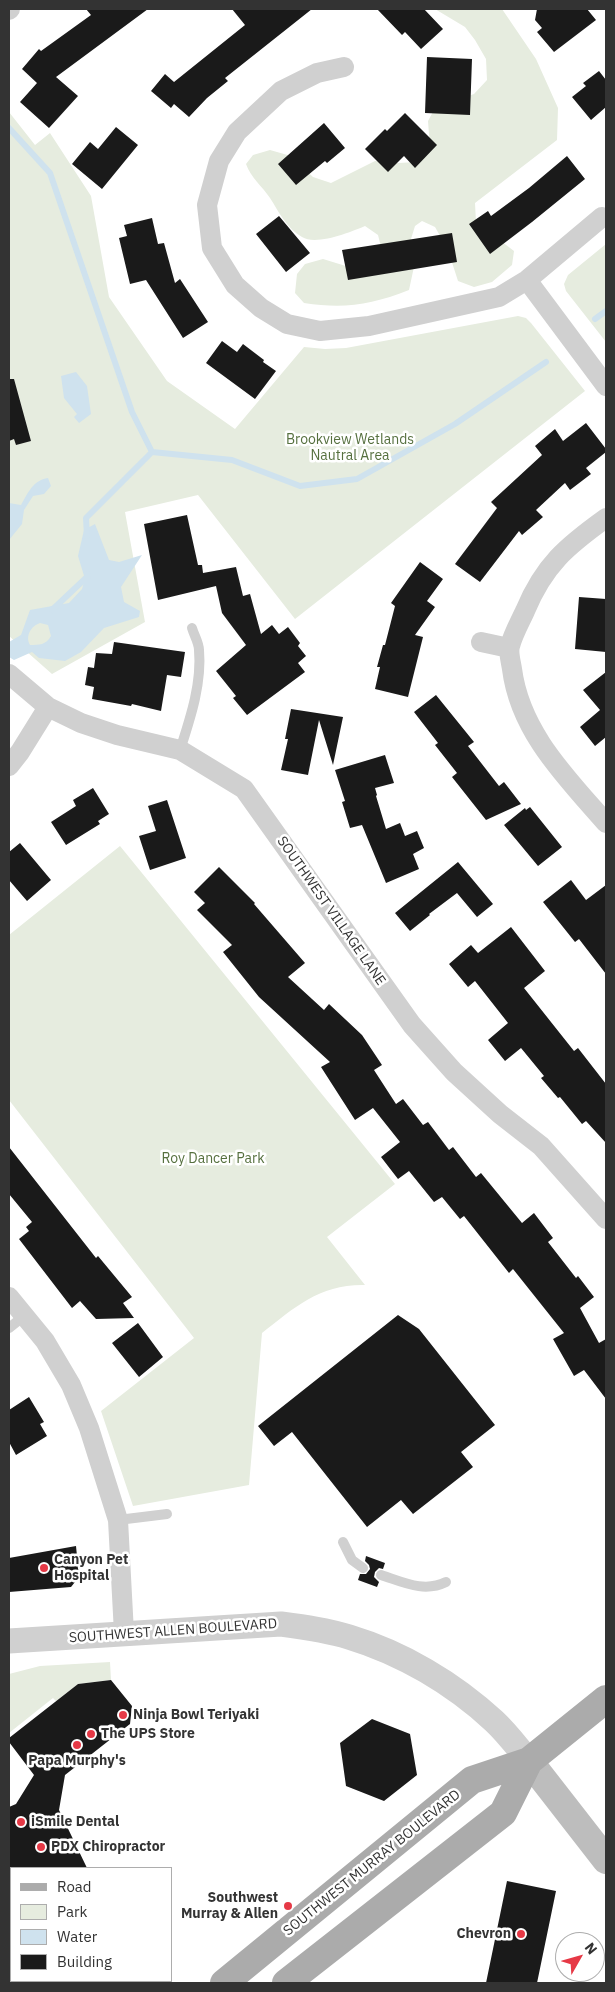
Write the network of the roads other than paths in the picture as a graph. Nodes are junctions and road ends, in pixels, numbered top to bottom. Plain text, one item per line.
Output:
1 (344, 68) dead end
2 (602, 217) dead end
3 (526, 280) junction
4 (606, 386) edge
5 (606, 518) edge
6 (192, 628) dead end
7 (481, 642) dead end
8 (509, 648) junction
9 (9, 674) edge
10 (48, 707) junction
11 (180, 750) junction
12 (9, 766) edge
13 (606, 823) edge
14 (606, 1219) edge
15 (9, 1297) edge
16 (16, 1322) edge
17 (167, 1514) dead end
18 (118, 1520) junction
19 (343, 1542) dead end
20 (362, 1568) dead end
21 (381, 1575) dead end
22 (446, 1582) dead end
23 (124, 1634) junction
24 (9, 1641) edge
25 (606, 1699) edge
26 (529, 1761) junction
27 (606, 1860) edge
28 (224, 1983) edge
29 (286, 1983) edge

1 - 3 street
2 - 3 street
3 - 4 street
5 - 8 street
6 - 11 lane
7 - 8 street
8 - 13 street
9 - 10 street, SOUTHWEST VILLAGE LANE
10 - 11 street, SOUTHWEST VILLAGE LANE
10 - 12 street
11 - 14 street, SOUTHWEST VILLAGE LANE
15 - 16 street
16 - 18 street
17 - 18 lane
18 - 23 street
19 - 20 lane
21 - 22 lane
23 - 24 street, SOUTHWEST ALLEN BOULEVARD
23 - 26 street, SOUTHWEST ALLEN BOULEVARD
25 - 26 main road, SOUTHWEST MURRAY BOULEVARD
26 - 27 main road, SOUTHWEST ALLEN BOULEVARD
26 - 28 main road, SOUTHWEST MURRAY BOULEVARD
26 - 29 main road, SOUTHWEST MURRAY BOULEVARD

